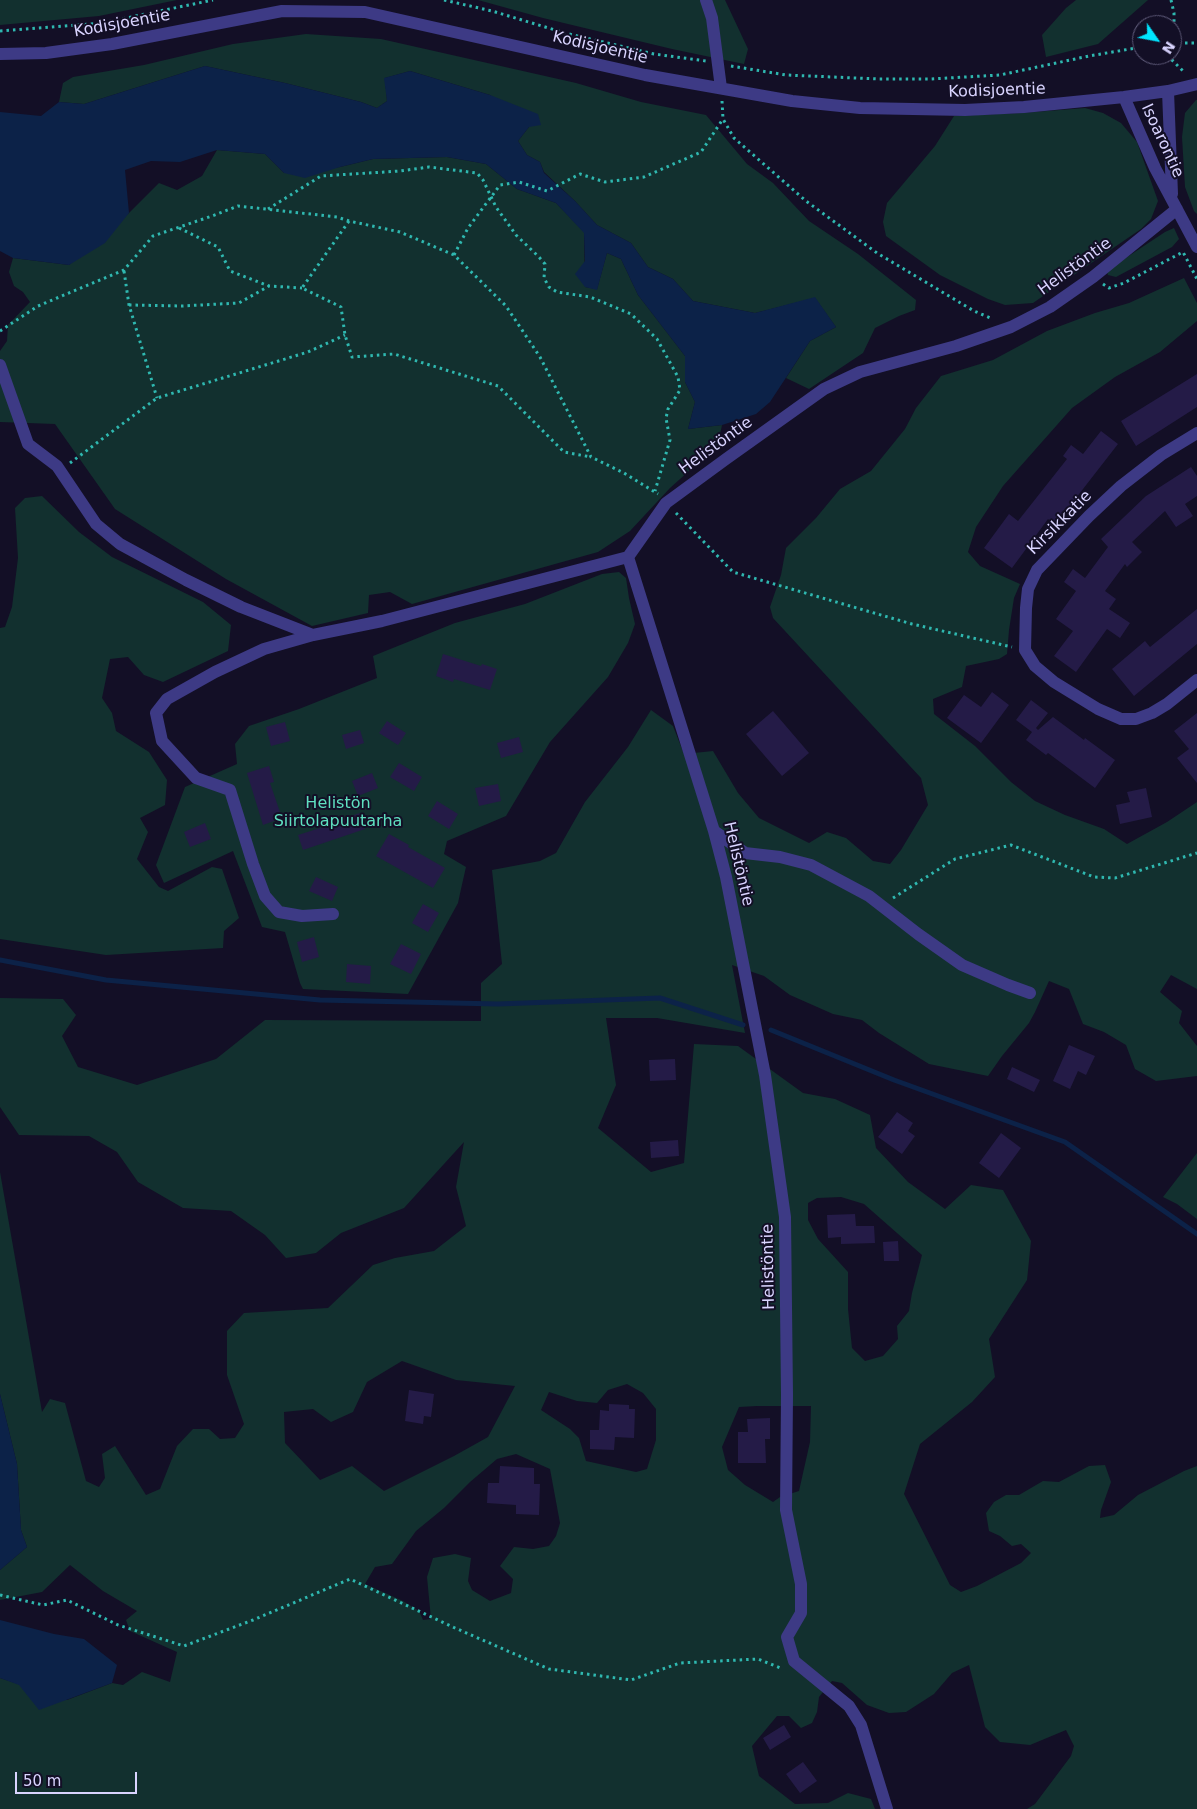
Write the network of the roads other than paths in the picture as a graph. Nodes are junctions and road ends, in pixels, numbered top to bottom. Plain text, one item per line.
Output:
1 (706, 0) edge
2 (0, 54) edge
3 (1197, 84) edge
4 (721, 88) junction
5 (1168, 91) junction
6 (1124, 97) junction
7 (1174, 204) junction
8 (1197, 247) edge
9 (0, 365) edge
10 (1197, 433) edge
11 (628, 557) junction
12 (312, 634) junction
13 (1197, 680) edge
14 (714, 831) junction
15 (333, 914) dead end
16 (1030, 993) dead end
17 (887, 1809) edge

1 - 4 street
2 - 4 street, Kodisjoentie
3 - 5 street, Kodisjoentie
4 - 6 street, Kodisjoentie
5 - 6 street, Kodisjoentie
5 - 7 street, Isoarontie
6 - 7 street, Isoarontie
7 - 8 street, Isoarontie
7 - 11 street, Helistöntie
9 - 12 street
10 - 13 street, Kirsikkatie
11 - 12 street
11 - 14 street, Helistöntie
12 - 15 street
14 - 16 street
14 - 17 street, Helistöntie

